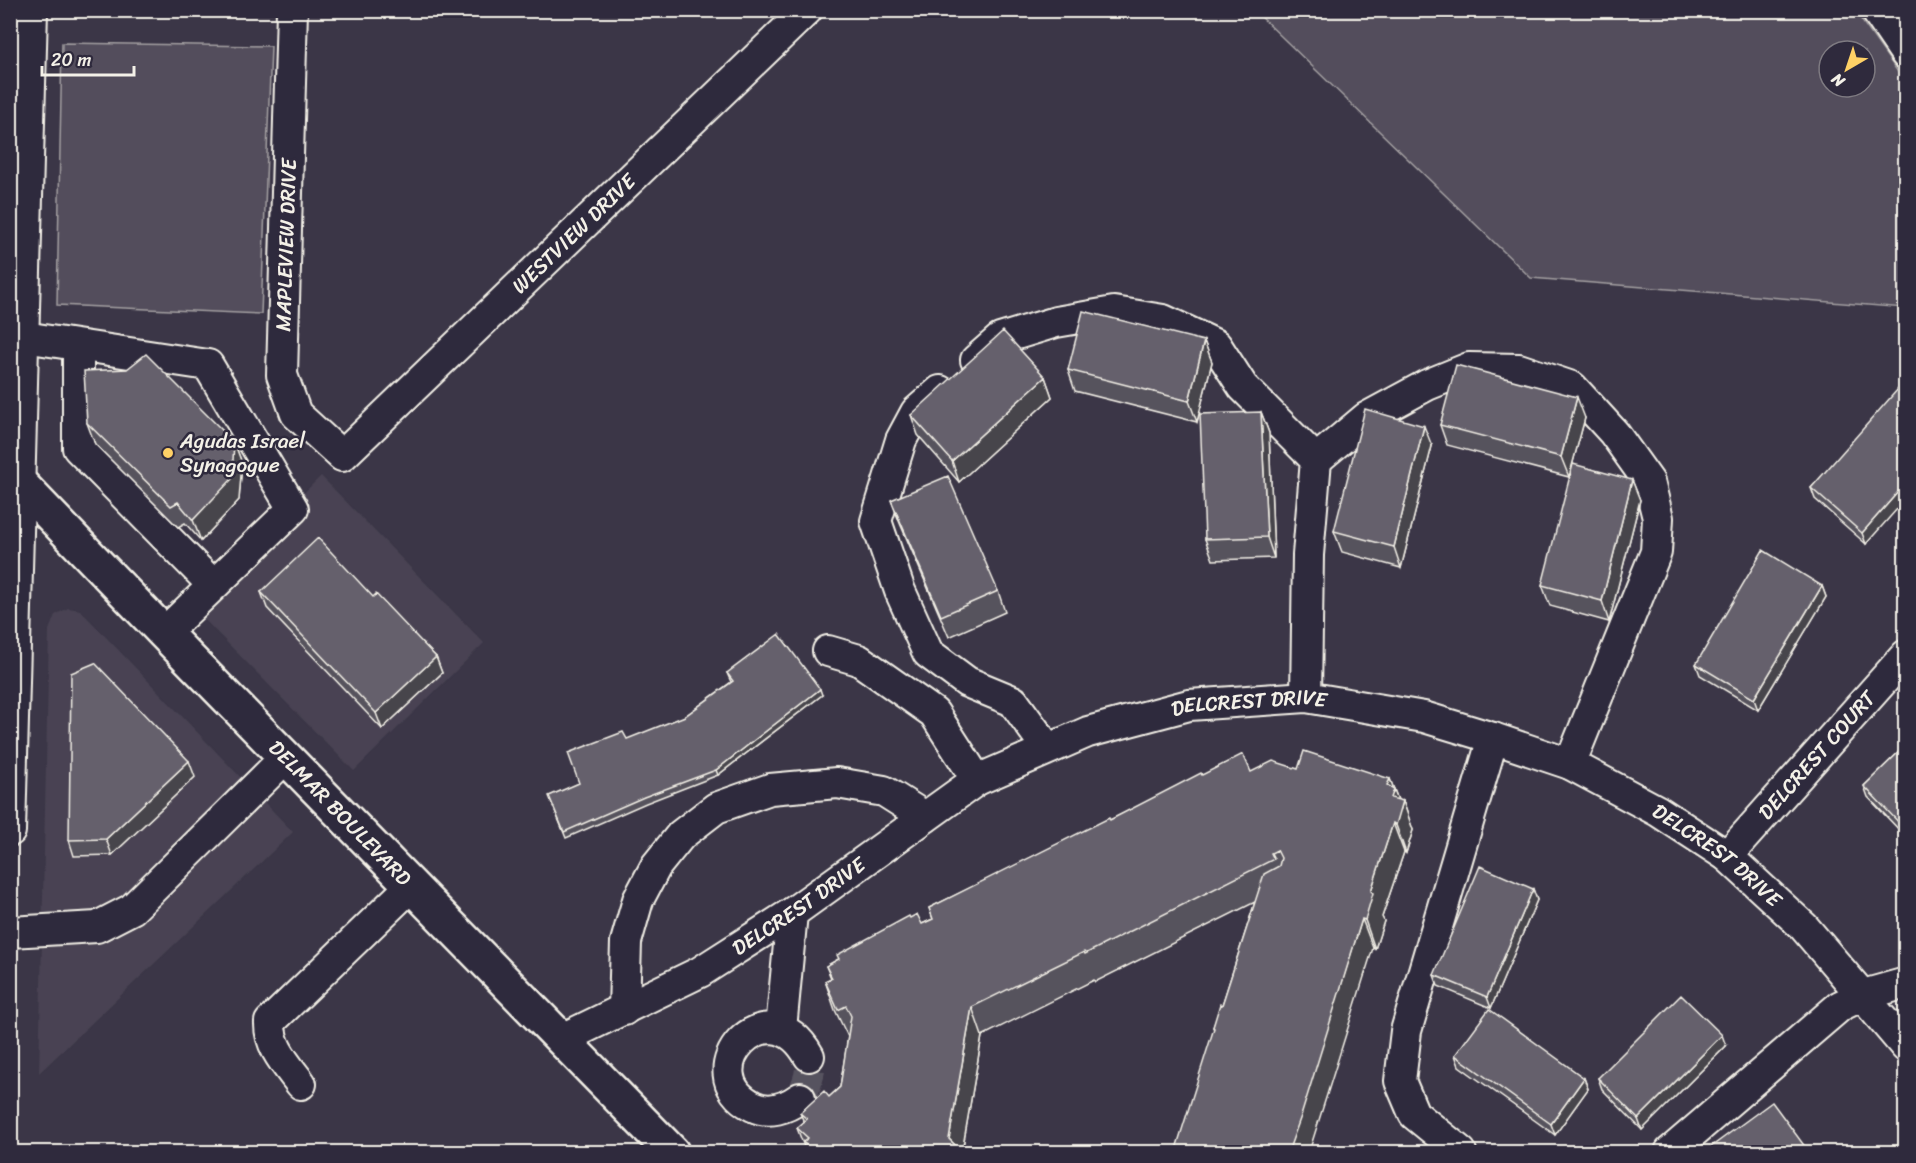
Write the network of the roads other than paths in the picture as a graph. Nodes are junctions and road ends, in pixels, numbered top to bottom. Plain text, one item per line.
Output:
1 (32, 10) edge
2 (292, 10) edge
3 (807, 10) edge
4 (1876, 10) edge
5 (1905, 54) edge
6 (24, 338) junction
7 (78, 346) junction
8 (342, 456) joint
9 (1316, 460) junction
10 (15, 477) edge
11 (14, 580) edge
12 (213, 585) junction
13 (164, 633) junction
14 (828, 651) dead end
15 (1905, 656) edge
16 (1306, 697) junction
17 (1493, 738) junction
18 (1047, 748) junction
19 (286, 757) junction
20 (1570, 764) junction
21 (11, 777) edge
22 (977, 780) junction
23 (925, 818) junction
24 (10, 831) edge
25 (1727, 856) junction
26 (412, 885) junction
27 (792, 913) junction
28 (10, 932) edge
29 (1905, 983) edge
30 (1863, 994) junction
31 (624, 1010) junction
32 (781, 1029) junction
33 (562, 1039) junction
34 (1905, 1047) edge
35 (809, 1056) dead end
36 (302, 1084) dead end
37 (800, 1098) dead end
38 (672, 1152) edge
39 (1461, 1152) edge
40 (1670, 1152) edge

1 - 6 street
2 - 8 street, MAPLEVIEW DRIVE
3 - 8 street, WESTVIEW DRIVE
4 - 5 street
6 - 7 street
6 - 10 street
7 - 12 street
7 - 12 street
9 - 16 street
9 - 18 street
9 - 20 street
10 - 11 street
10 - 13 main road, DELMAR BOULEVARD
11 - 21 street
12 - 13 street
13 - 19 main road, DELMAR BOULEVARD
14 - 22 street
15 - 25 street, DELCREST COURT
16 - 17 street, DELCREST DRIVE
16 - 18 street, DELCREST DRIVE
17 - 20 street, DELCREST DRIVE
17 - 39 street
18 - 22 street, DELCREST DRIVE
19 - 26 main road, DELMAR BOULEVARD
19 - 28 street
20 - 25 street, DELCREST DRIVE
21 - 24 street
22 - 23 street, DELCREST DRIVE
23 - 27 street, DELCREST DRIVE
23 - 31 street
25 - 30 street, DELCREST DRIVE
26 - 33 main road, DELMAR BOULEVARD
26 - 36 street
27 - 31 street, DELCREST DRIVE
27 - 32 street
29 - 30 street
30 - 34 street, DELCREST DRIVE
30 - 40 street
31 - 33 street, DELCREST DRIVE
32 - 35 street
32 - 37 street
33 - 38 main road, DELMAR BOULEVARD

